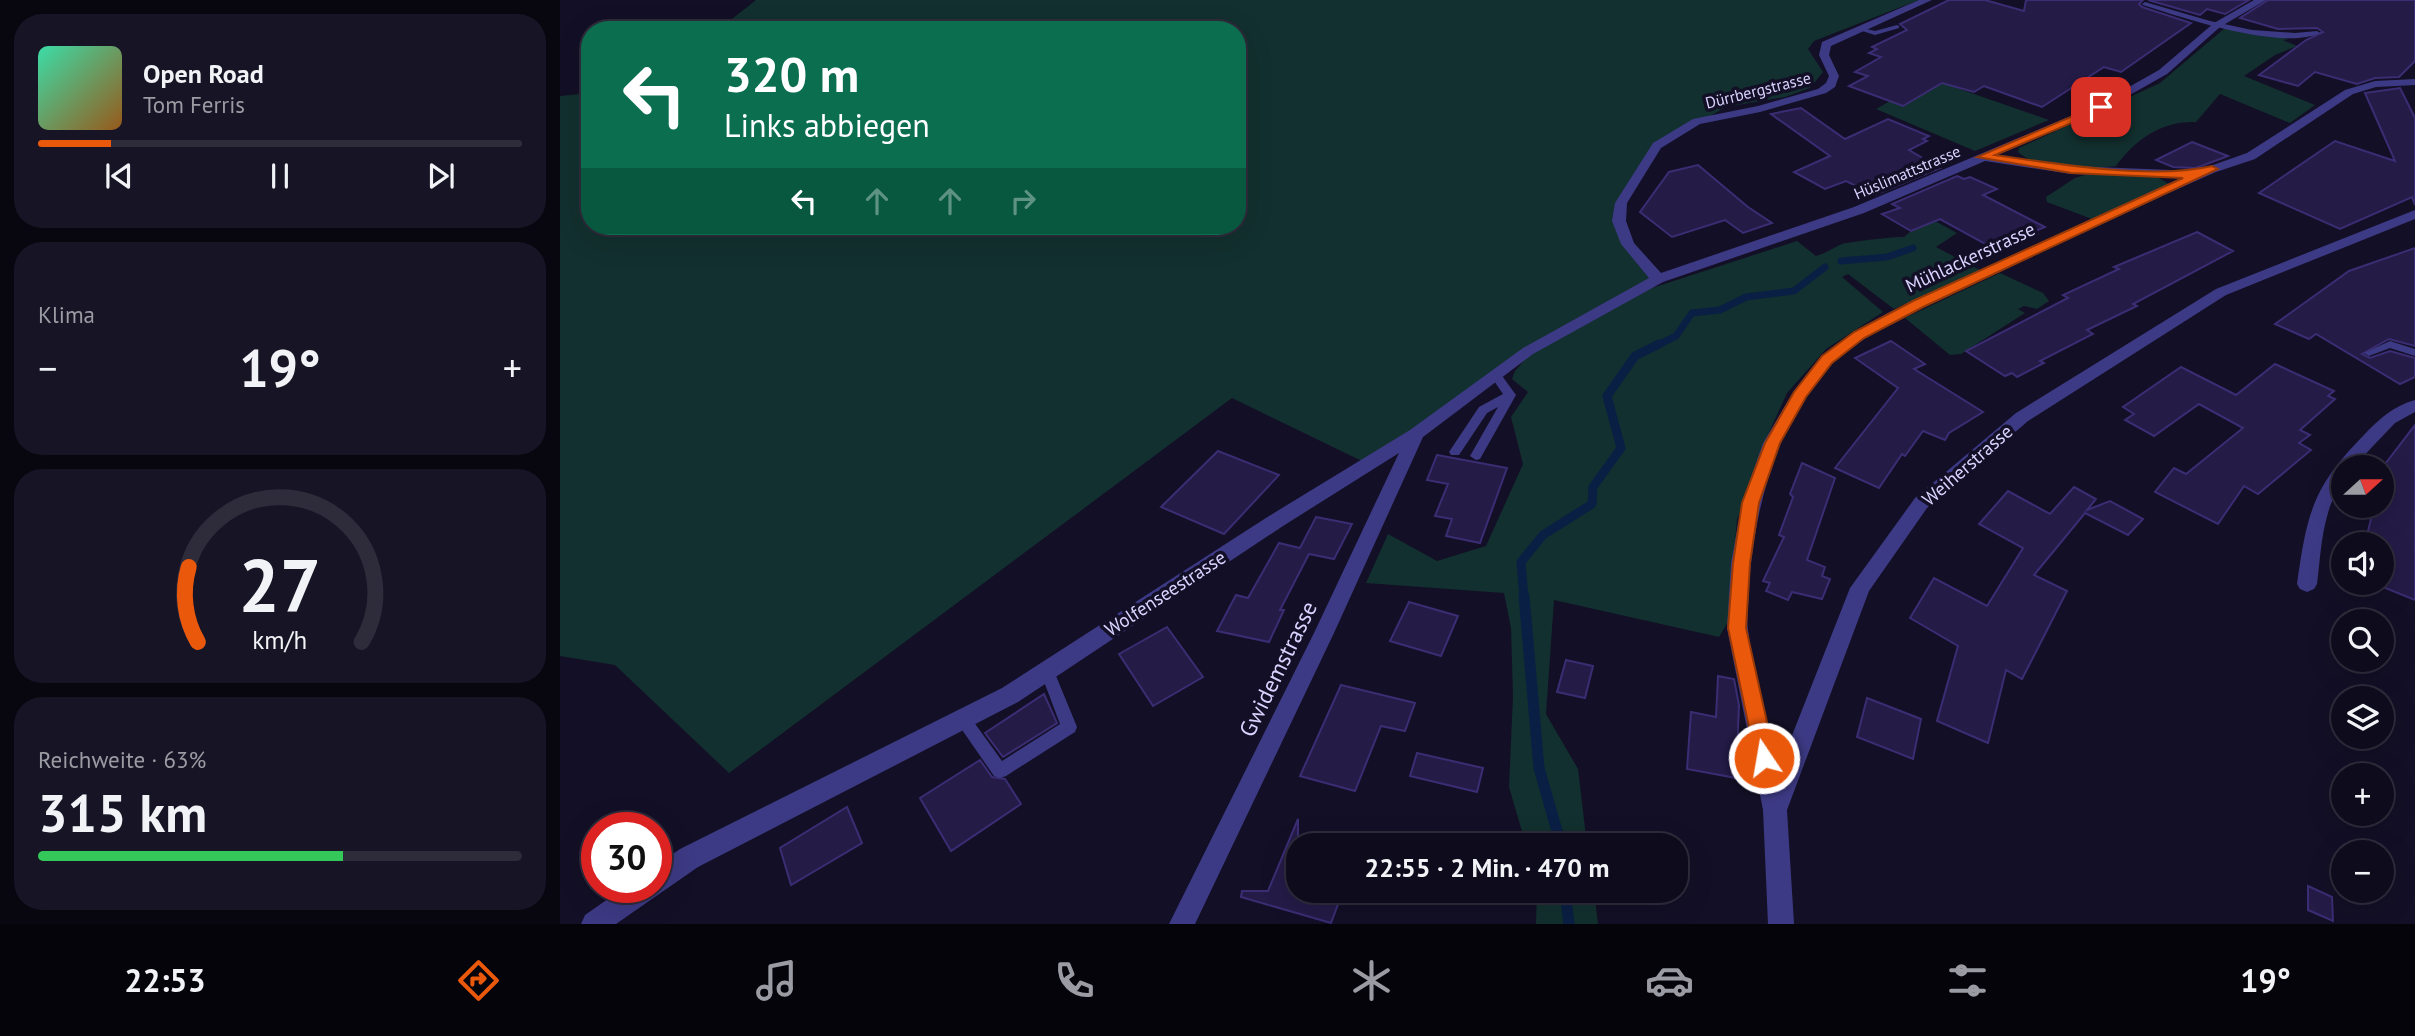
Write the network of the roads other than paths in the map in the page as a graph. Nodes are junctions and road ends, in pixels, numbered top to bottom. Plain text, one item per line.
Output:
1 (1927, 0) edge
2 (2261, 0) edge
3 (2145, 4) dead end
4 (2217, 25) junction
5 (1897, 27) dead end
6 (1862, 30) junction
7 (2317, 33) dead end
8 (2415, 82) edge
9 (1982, 157) junction
10 (2212, 169) junction
11 (2415, 214) edge
12 (1658, 279) junction
13 (2369, 353) dead end
14 (2415, 353) edge
15 (1496, 375) junction
16 (1510, 395) junction
17 (2415, 405) edge
18 (1416, 434) junction
19 (1455, 452) dead end
20 (2354, 455) edge
21 (1476, 456) dead end
22 (2331, 485) edge
23 (2306, 584) dead end
24 (1047, 671) junction
25 (963, 719) junction
26 (1775, 810) junction
27 (672, 870) edge
28 (624, 903) edge
29 (594, 924) edge
30 (1182, 924) edge
31 (1781, 924) edge

1 - 6 street, Dürrbergstrasse
2 - 4 street, Hüslimattstrasse
3 - 4 lane
4 - 7 lane
4 - 9 street, Hüslimattstrasse
5 - 6 lane
6 - 12 street, Dürrbergstrasse
8 - 10 street, Mühlackerstrasse
9 - 10 street
9 - 12 street, Hüslimattstrasse
10 - 26 street, Mühlackerstrasse
11 - 26 street, Weiherstrasse
12 - 15 street, Wolfenseestrasse
13 - 14 lane
15 - 16 lane
15 - 18 street, Wolfenseestrasse
16 - 19 lane
16 - 21 lane
17 - 20 street
18 - 24 street, Wolfenseestrasse
18 - 30 street, Gwidemstrasse
22 - 23 street
24 - 25 street, Wolfenseestrasse
24 - 25 lane
25 - 27 street, Wolfenseestrasse
26 - 31 street, Weiherstrasse
28 - 29 street

